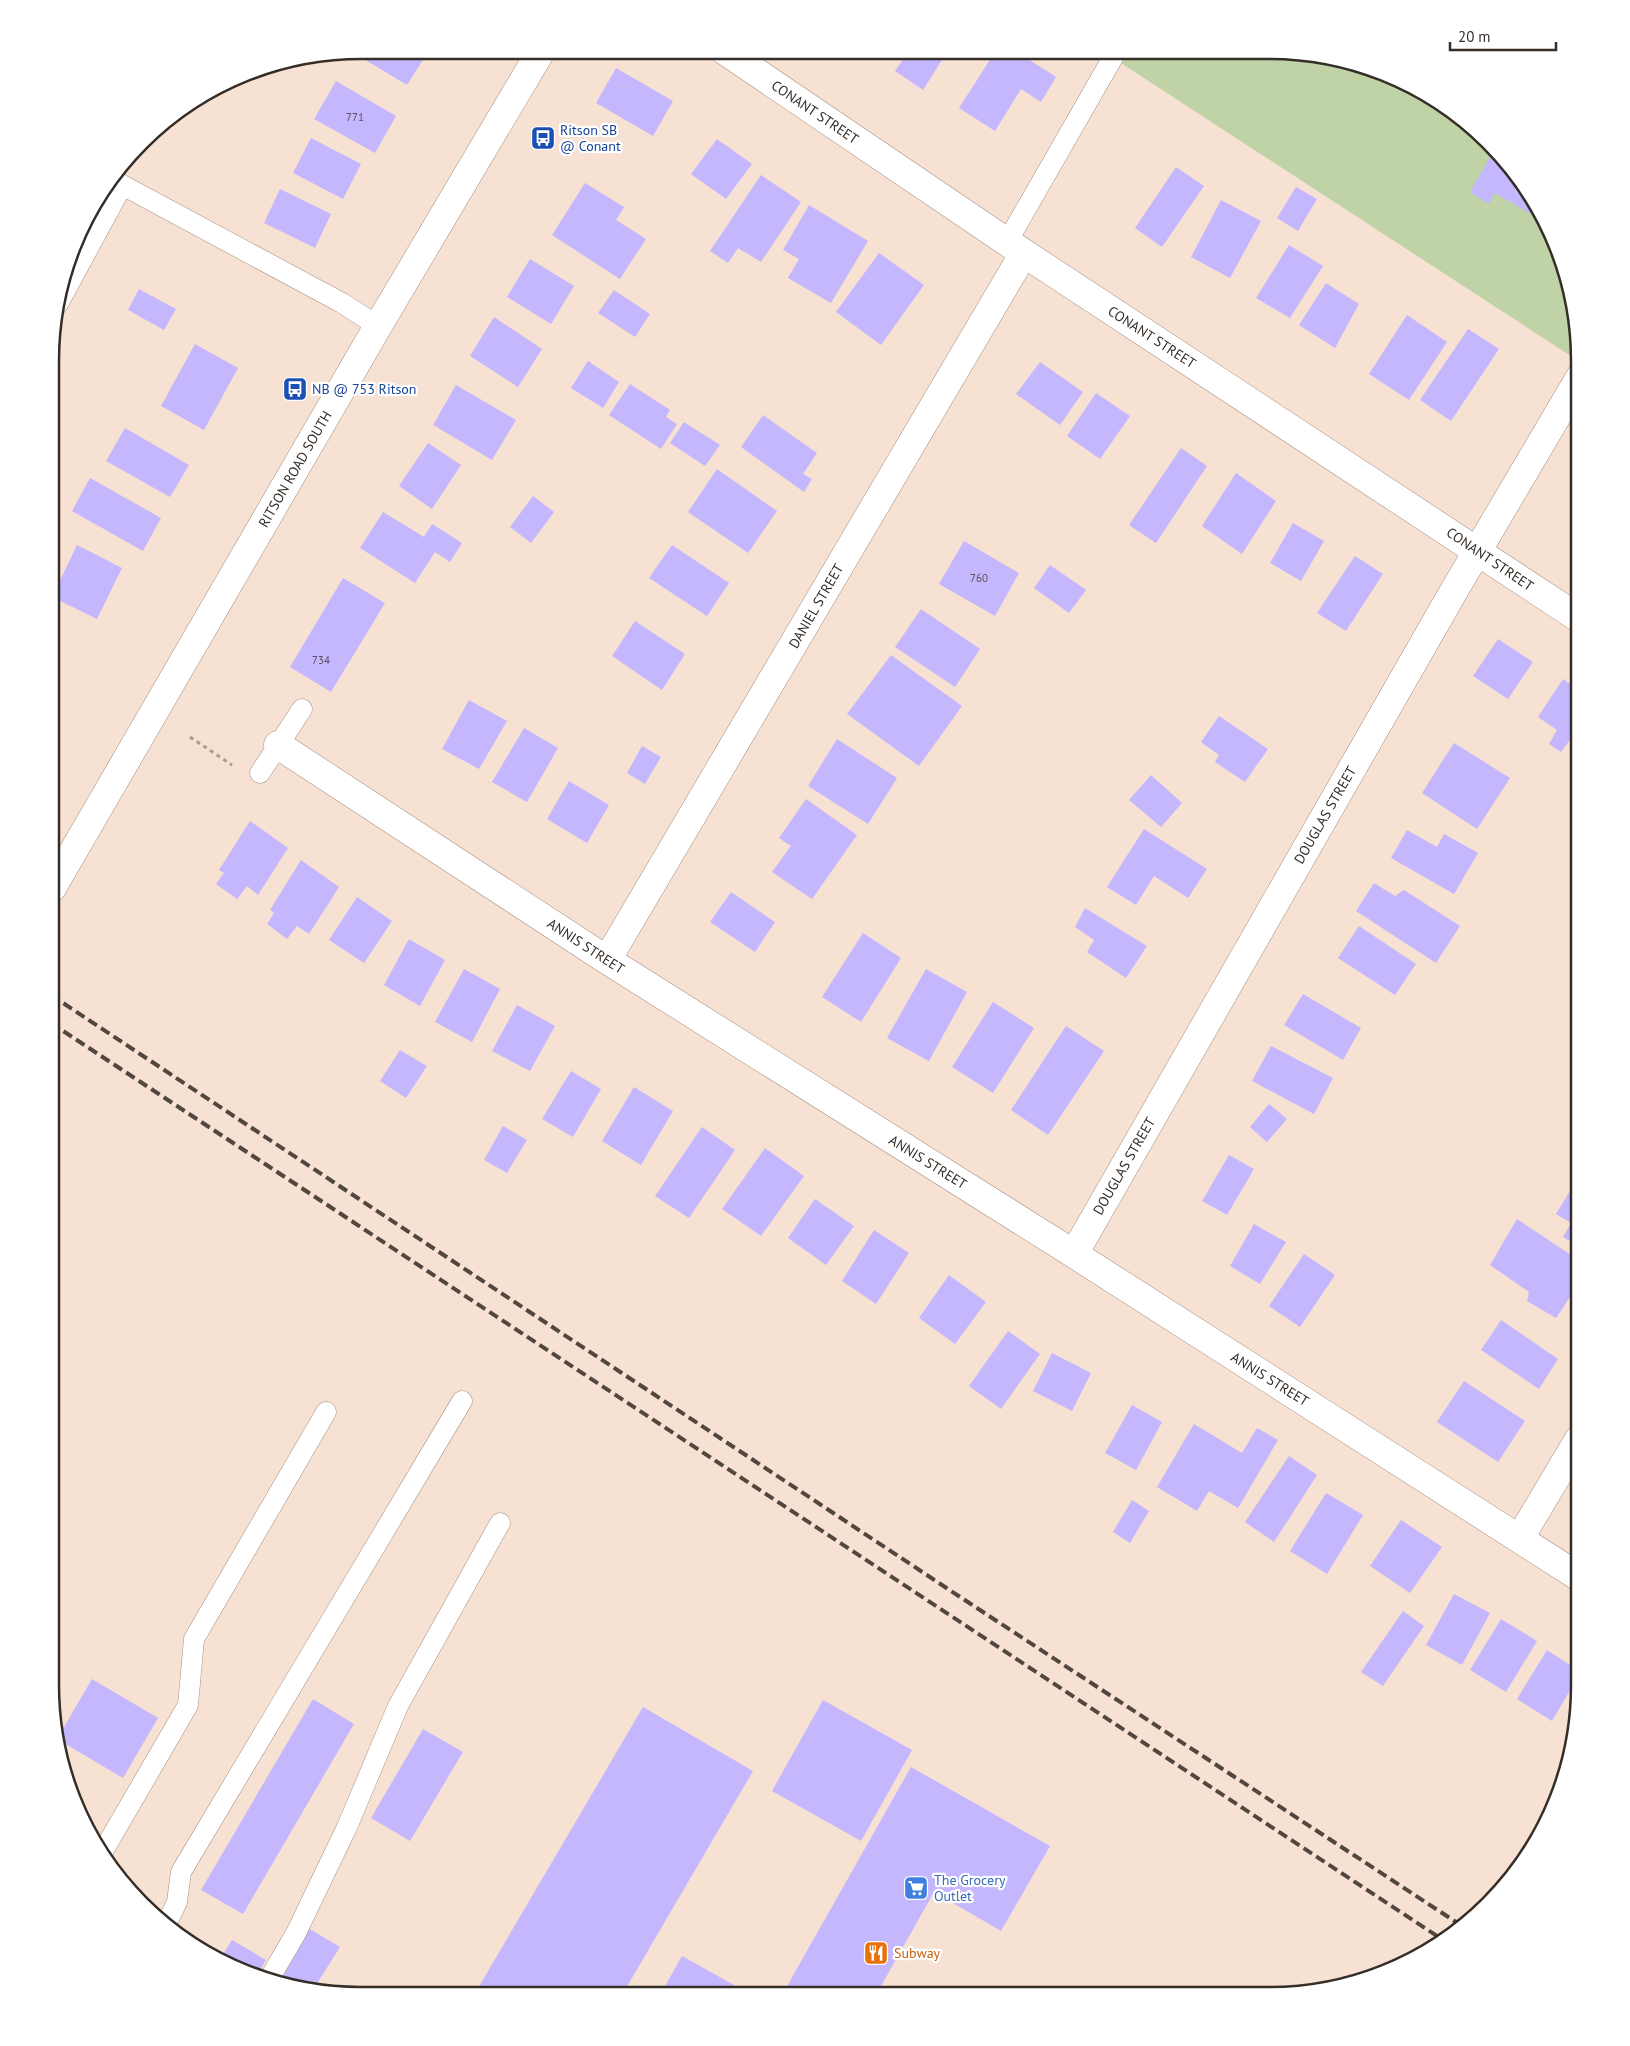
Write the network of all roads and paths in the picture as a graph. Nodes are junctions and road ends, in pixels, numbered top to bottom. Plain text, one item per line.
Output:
1 (536, 59) edge
2 (737, 59) edge
3 (1112, 59) edge
4 (117, 183) edge
5 (1015, 247) junction
6 (70, 279) edge
7 (378, 326) junction
8 (1571, 392) edge
9 (1477, 551) junction
10 (1571, 613) edge
11 (302, 708) dead end
12 (190, 737) dead end
13 (278, 745) junction
14 (238, 768) dead end
15 (260, 773) dead end
16 (59, 876) edge
17 (607, 960) junction
18 (1074, 1254) junction
19 (462, 1402) dead end
20 (326, 1412) dead end
21 (1571, 1454) edge
22 (500, 1523) dead end
23 (1520, 1538) junction
24 (1571, 1572) edge
25 (106, 1846) edge
26 (169, 1918) edge
27 (272, 1974) edge

1 - 7 street, RITSON ROAD SOUTH
2 - 5 street, CONANT STREET
3 - 5 lane
4 - 6 lane
4 - 7 lane
5 - 9 street, CONANT STREET
5 - 17 street, DANIEL STREET
7 - 16 street, RITSON ROAD SOUTH
8 - 9 street, DOUGLAS STREET
9 - 10 street, CONANT STREET
9 - 18 street, DOUGLAS STREET
11 - 13 lane
12 - 14 path
13 - 15 lane
13 - 17 street, ANNIS STREET
17 - 18 street, ANNIS STREET
18 - 23 street, ANNIS STREET
19 - 26 lane
20 - 25 lane
21 - 23 street
22 - 27 lane
23 - 24 street, ANNIS STREET

